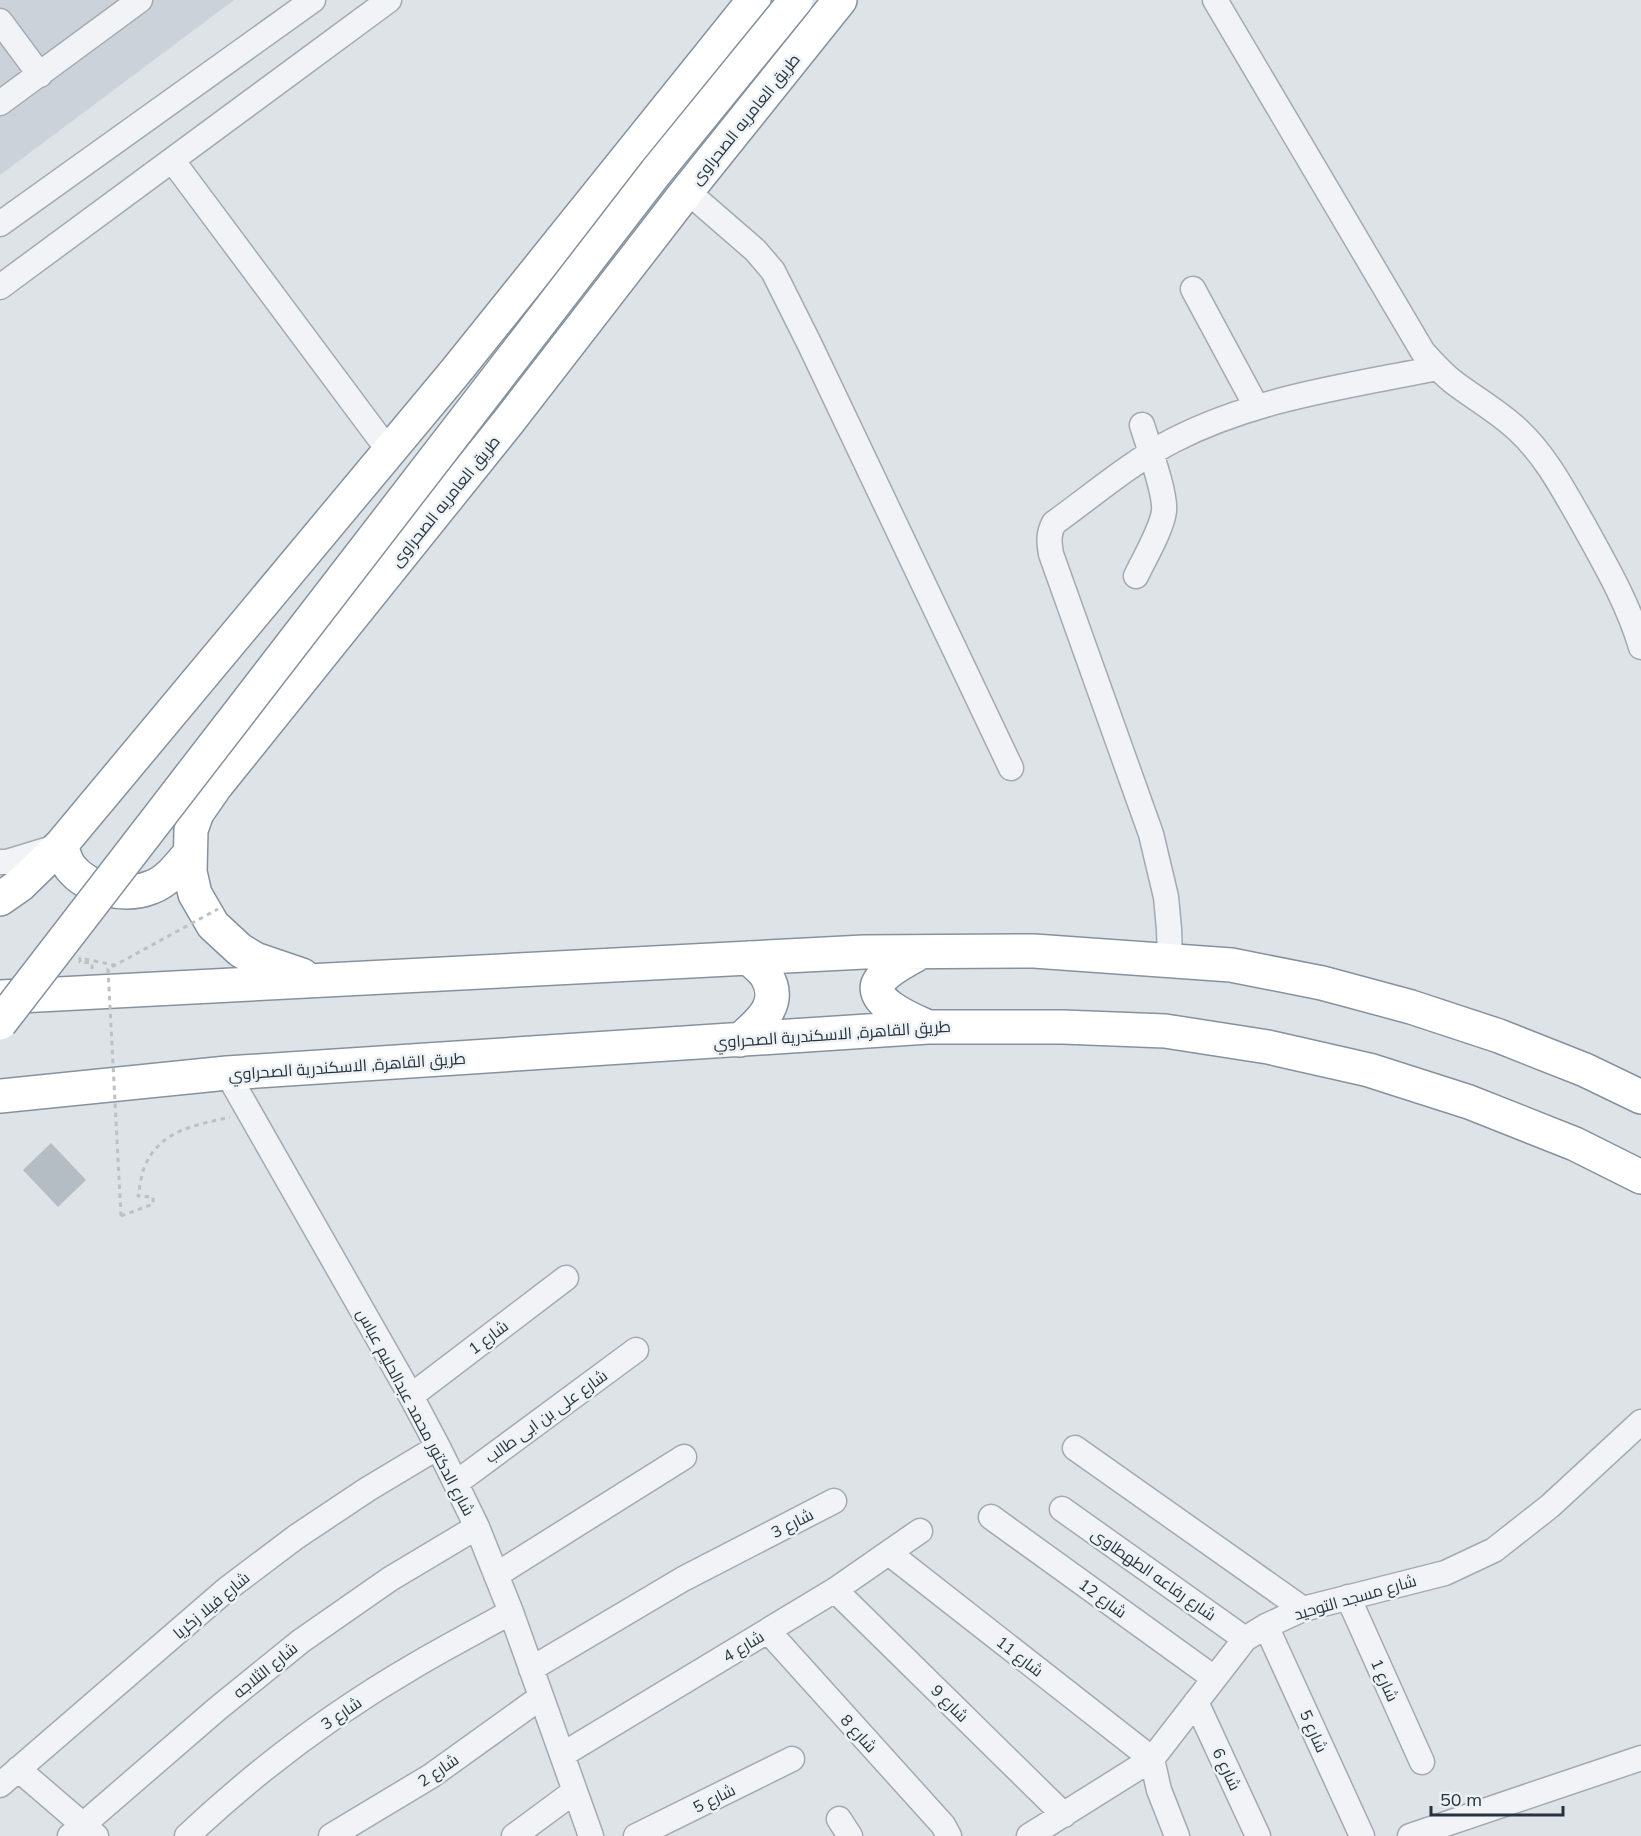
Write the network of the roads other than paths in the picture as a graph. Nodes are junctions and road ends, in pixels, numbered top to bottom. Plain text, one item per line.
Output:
1 (140, 0) edge
2 (313, 0) edge
3 (389, 0) edge
4 (754, 0) edge
5 (796, 0) edge
6 (840, 0) edge
7 (1215, 0) edge
8 (0, 21) edge
9 (40, 75) junction
10 (0, 103) edge
11 (172, 160) junction
12 (687, 191) junction
13 (0, 224) edge
14 (0, 287) edge
15 (1193, 289) dead end
16 (1437, 368) junction
17 (1256, 406) junction
18 (1142, 425) dead end
19 (389, 451) junction
20 (1150, 453) junction
21 (1136, 576) dead end
22 (1641, 647) edge
23 (1011, 768) dead end
24 (61, 845) junction
25 (190, 853) junction
26 (0, 862) edge
27 (0, 899) edge
28 (921, 952) junction
29 (749, 958) junction
30 (1170, 962) junction
31 (318, 980) junction
32 (0, 997) edge
33 (0, 1023) edge
34 (928, 1028) junction
35 (740, 1040) junction
36 (227, 1073) junction
37 (0, 1096) edge
38 (1641, 1096) edge
39 (1641, 1177) edge
40 (566, 1278) dead end
41 (636, 1350) dead end
42 (411, 1396) junction
43 (1641, 1422) edge
44 (438, 1447) junction
45 (1075, 1448) dead end
46 (684, 1457) dead end
47 (456, 1483) junction
48 (834, 1501) dead end
49 (1062, 1509) dead end
50 (991, 1517) dead end
51 (477, 1527) junction
52 (920, 1531) dead end
53 (889, 1553) junction
54 (496, 1575) junction
55 (835, 1590) junction
56 (1348, 1597) junction
57 (1303, 1609) junction
58 (511, 1612) junction
59 (1266, 1626) junction
60 (768, 1631) junction
61 (1245, 1639) junction
62 (531, 1669) junction
63 (1214, 1678) junction
64 (541, 1696) junction
65 (1196, 1702) junction
66 (562, 1755) junction
67 (1641, 1758) edge
68 (1152, 1759) junction
69 (792, 1760) dead end
70 (1422, 1762) dead end
71 (18, 1769) junction
72 (0, 1785) edge
73 (575, 1791) junction
74 (1064, 1815) junction
75 (83, 1832) edge
76 (187, 1836) edge
77 (331, 1836) edge
78 (514, 1836) edge
79 (591, 1836) edge
80 (636, 1836) edge
81 (949, 1836) edge
82 (1029, 1836) edge
83 (1177, 1836) edge
84 (1258, 1836) edge
85 (1362, 1836) edge
86 (1410, 1836) edge

1 - 9 street
2 - 13 street
3 - 11 street
4 - 19 highway
5 - 33 highway, bridge
6 - 12 highway, طريق العامريه الصحراوى
7 - 16 street
8 - 9 street
9 - 10 street
11 - 14 street
11 - 19 street
12 - 23 street
12 - 25 highway, طريق العامريه الصحراوى
15 - 17 street
16 - 17 street
16 - 22 street
17 - 20 street
18 - 20 street
19 - 24 highway
20 - 21 street
20 - 30 street
24 - 25 highway
24 - 26 street
24 - 27 highway
25 - 31 highway, طريق العامريه الصحراوى
28 - 29 highway
28 - 30 highway
28 - 34 highway
29 - 31 highway
29 - 35 highway
30 - 38 highway
31 - 32 highway
34 - 35 highway, طريق القاهرة, الاسكندرية الصحراوي
34 - 39 highway, طريق القاهرة, الاسكندرية الصحراوي
35 - 36 highway, طريق القاهرة, الاسكندرية الصحراوي
36 - 37 highway, طريق القاهرة, الاسكندرية الصحراوي
36 - 42 street, شارع الدكتور محمد عبدالحليم عباس
40 - 42 street, شارع 1
41 - 47 street, شارع على بن ابى طالب
42 - 44 street, شارع الدكتور محمد عبدالحليم عباس
43 - 56 street, شارع مسجد التوحيد
44 - 47 street, شارع الدكتور محمد عبدالحليم عباس
44 - 71 street, شارع فيلا زكريا
45 - 57 street
46 - 54 street
47 - 51 street, شارع الدكتور محمد عبدالحليم عباس
48 - 62 street, شارع 3
49 - 61 street, شارع رفاعه الطهطاوى
50 - 63 street, شارع 12
51 - 54 street, شارع الدكتور محمد عبدالحليم عباس
51 - 75 street, شارع الثلاجه
52 - 53 street, شارع 4
53 - 55 street, شارع 4
53 - 68 street, شارع 11
54 - 58 street, شارع الدكتور محمد عبدالحليم عباس
55 - 60 street, شارع 4
55 - 74 street, شارع 9
56 - 57 street, شارع مسجد التوحيد
56 - 70 street, شارع 1
57 - 59 street, شارع مسجد التوحيد
58 - 62 street, شارع الدكتور محمد عبدالحليم عباس
58 - 76 street, شارع 3
59 - 61 street, شارع مسجد التوحيد
59 - 85 street, شارع 5
60 - 66 street, شارع 4
60 - 81 street, شارع 8
61 - 63 street, شارع مسجد التوحيد
62 - 64 street, شارع الدكتور محمد عبدالحليم عباس
63 - 65 street, شارع مسجد التوحيد
64 - 66 street, شارع الدكتور محمد عبدالحليم عباس
64 - 77 street, شارع 2
65 - 68 street, شارع مسجد التوحيد
65 - 84 street, شارع 6
66 - 73 street, شارع الدكتور محمد عبدالحليم عباس
67 - 86 street
68 - 74 street, شارع مسجد التوحيد
68 - 83 street
69 - 80 street, شارع 5
71 - 72 street, شارع فيلا زكريا
71 - 75 street
73 - 78 street
73 - 79 street, شارع الدكتور محمد عبدالحليم عباس
74 - 82 street, شارع مسجد التوحيد

